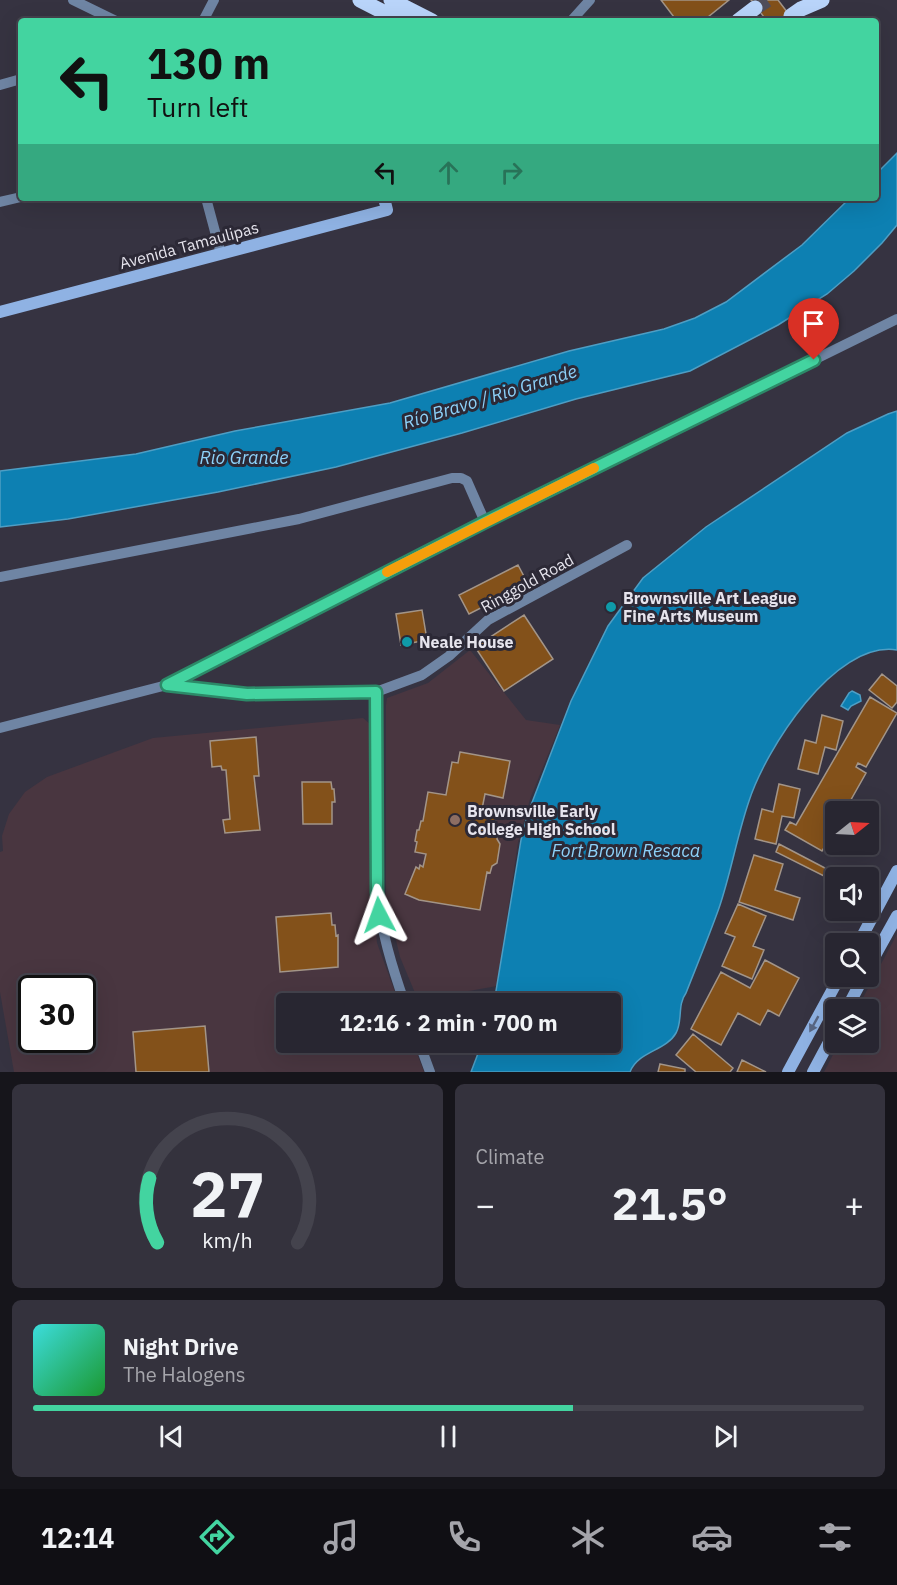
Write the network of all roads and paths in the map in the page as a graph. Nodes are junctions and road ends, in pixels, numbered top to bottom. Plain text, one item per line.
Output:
1 (73, 0) edge
2 (214, 0) edge
3 (360, 0) edge
4 (590, 0) edge
5 (822, 0) edge
6 (755, 8) tunnel mouth
7 (399, 12) edge
8 (791, 16) dead end
9 (110, 18) edge
10 (205, 18) edge
11 (421, 18) edge
12 (574, 18) edge
13 (742, 18) edge
14 (18, 81) edge
15 (0, 85) edge
16 (18, 198) edge
17 (207, 201) edge
18 (0, 202) edge
19 (386, 204) edge
20 (221, 254) junction
21 (0, 312) edge
22 (897, 319) edge
23 (485, 522) junction
24 (627, 545) dead end
25 (0, 577) edge
26 (167, 685) junction
27 (376, 692) junction
28 (0, 728) edge
29 (897, 871) edge
30 (897, 916) edge
31 (864, 933) edge
32 (879, 948) edge
33 (834, 987) edge
34 (401, 993) edge
35 (825, 1050) edge
36 (423, 1053) edge
37 (430, 1072) edge
38 (788, 1072) edge
39 (813, 1072) edge

1 - 9 street
2 - 10 street
3 - 7 main road
4 - 12 street
5 - 8 main road
6 - 13 main road
7 - 11 main road
14 - 15 street
16 - 18 street
17 - 20 street
19 - 20 street, Avenida Tamaulipas
20 - 21 street, Avenida Tamaulipas
22 - 23 street
23 - 25 street
23 - 26 street
24 - 27 street, Ringgold Road
26 - 27 street, Ringgold Road
26 - 28 street
27 - 34 street
29 - 31 street
30 - 32 street
33 -> 38 street
35 - 39 street
36 - 37 street

